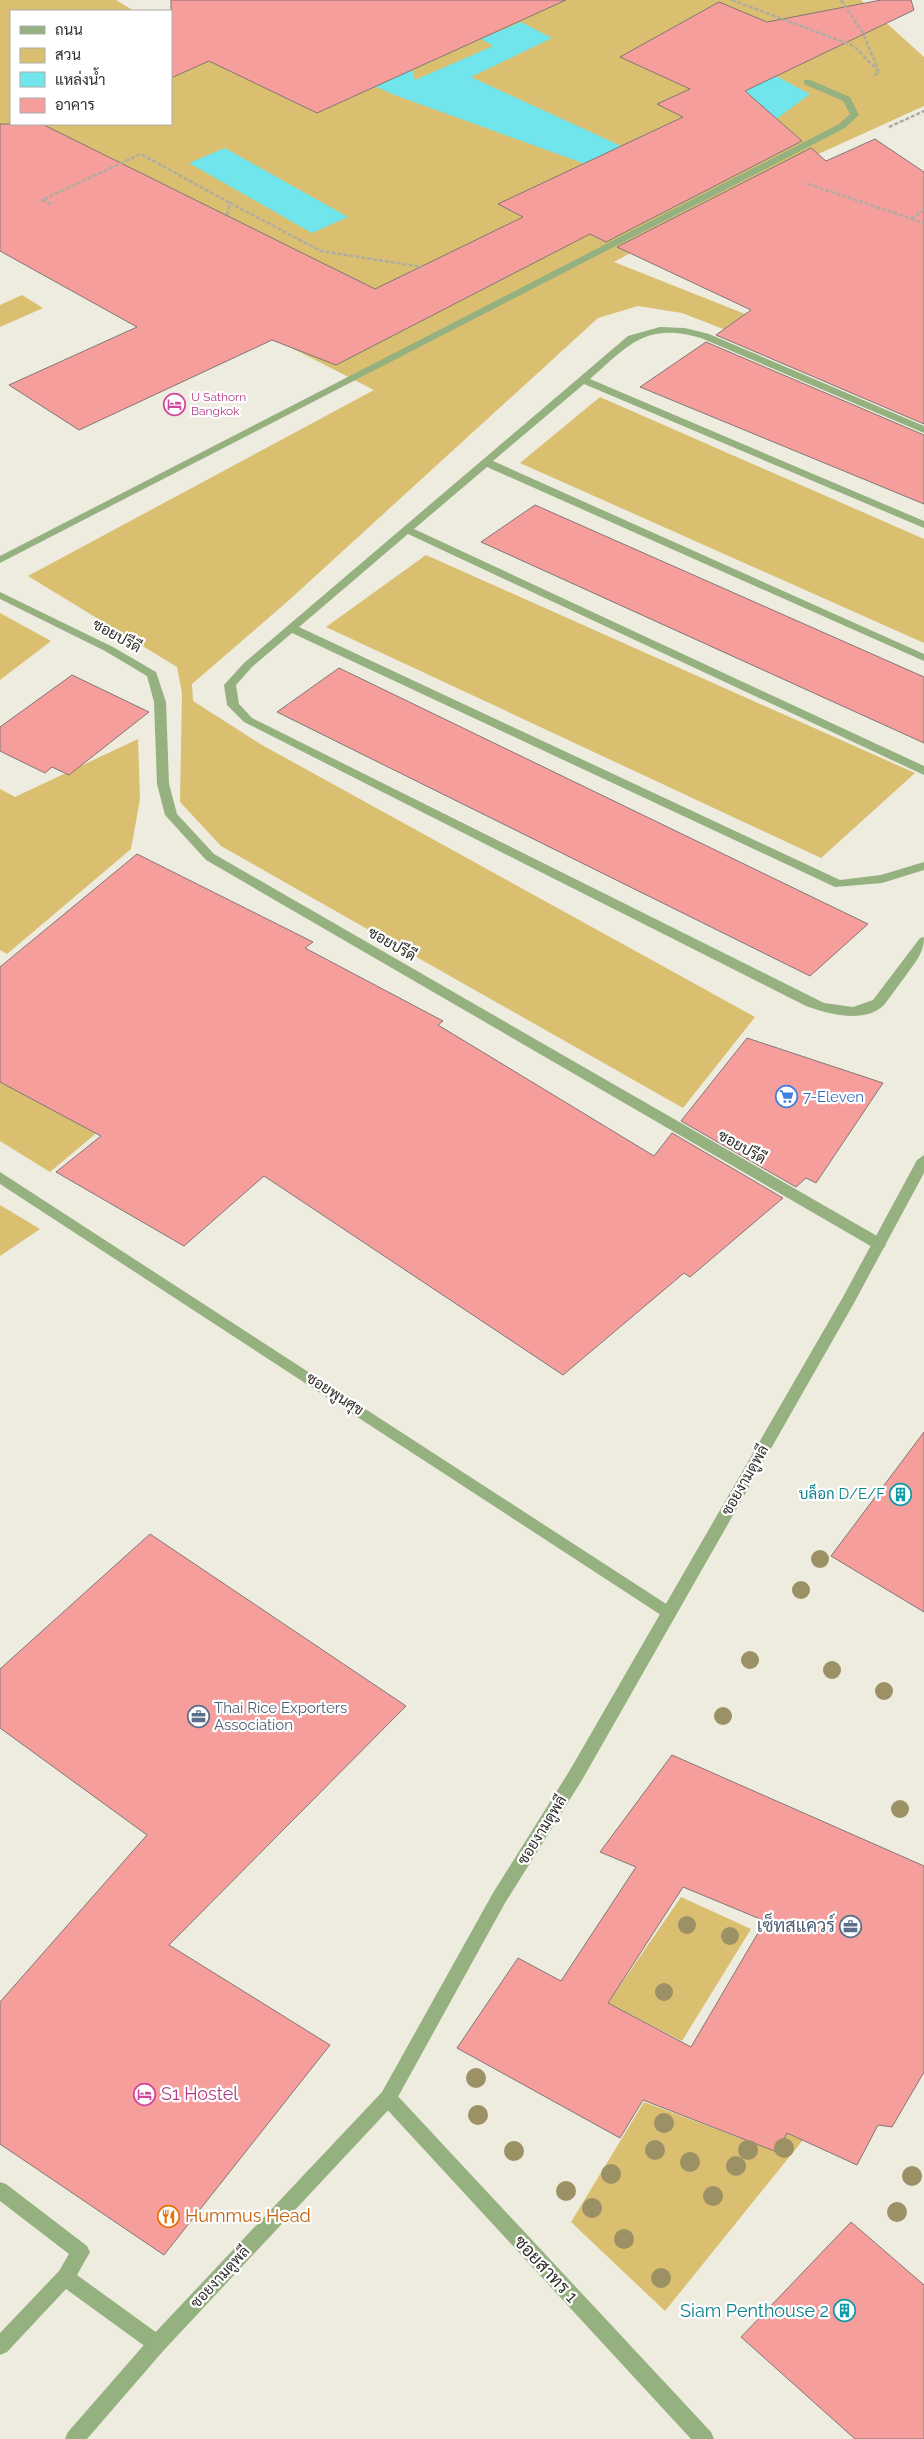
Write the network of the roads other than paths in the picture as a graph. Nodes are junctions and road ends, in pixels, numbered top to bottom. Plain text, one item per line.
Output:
1 (807, 82) dead end
2 (583, 380) junction
3 (924, 430) edge
4 (486, 462) junction
5 (924, 525) edge
6 (408, 530) junction
7 (0, 560) edge
8 (0, 595) edge
9 (291, 628) junction
10 (924, 658) edge
11 (924, 771) edge
12 (924, 866) edge
13 (924, 941) edge
14 (924, 1160) edge
15 (0, 1176) edge
16 (879, 1244) junction
17 (669, 1613) junction
18 (388, 2098) junction
19 (0, 2190) edge
20 (65, 2277) junction
21 (157, 2344) junction
22 (0, 2346) edge
23 (75, 2439) edge
24 (704, 2439) edge

1 - 7 street
2 - 3 street
2 - 4 street
2 - 5 street
4 - 6 street
4 - 10 street
6 - 9 street
6 - 11 lane
8 - 16 street, ซอยปรีดี
9 - 12 street
9 - 13 street
14 - 16 street, ซอยงามดูพลี
15 - 17 street, ซอยพูนศุข
16 - 17 street, ซอยงามดูพลี
17 - 18 street, ซอยงามดูพลี
18 - 21 street, ซอยงามดูพลี
18 - 24 street, ซอยสาทร 1
19 - 20 street
20 - 21 street
20 - 22 street
21 - 23 street, ซอยงามดูพลี

